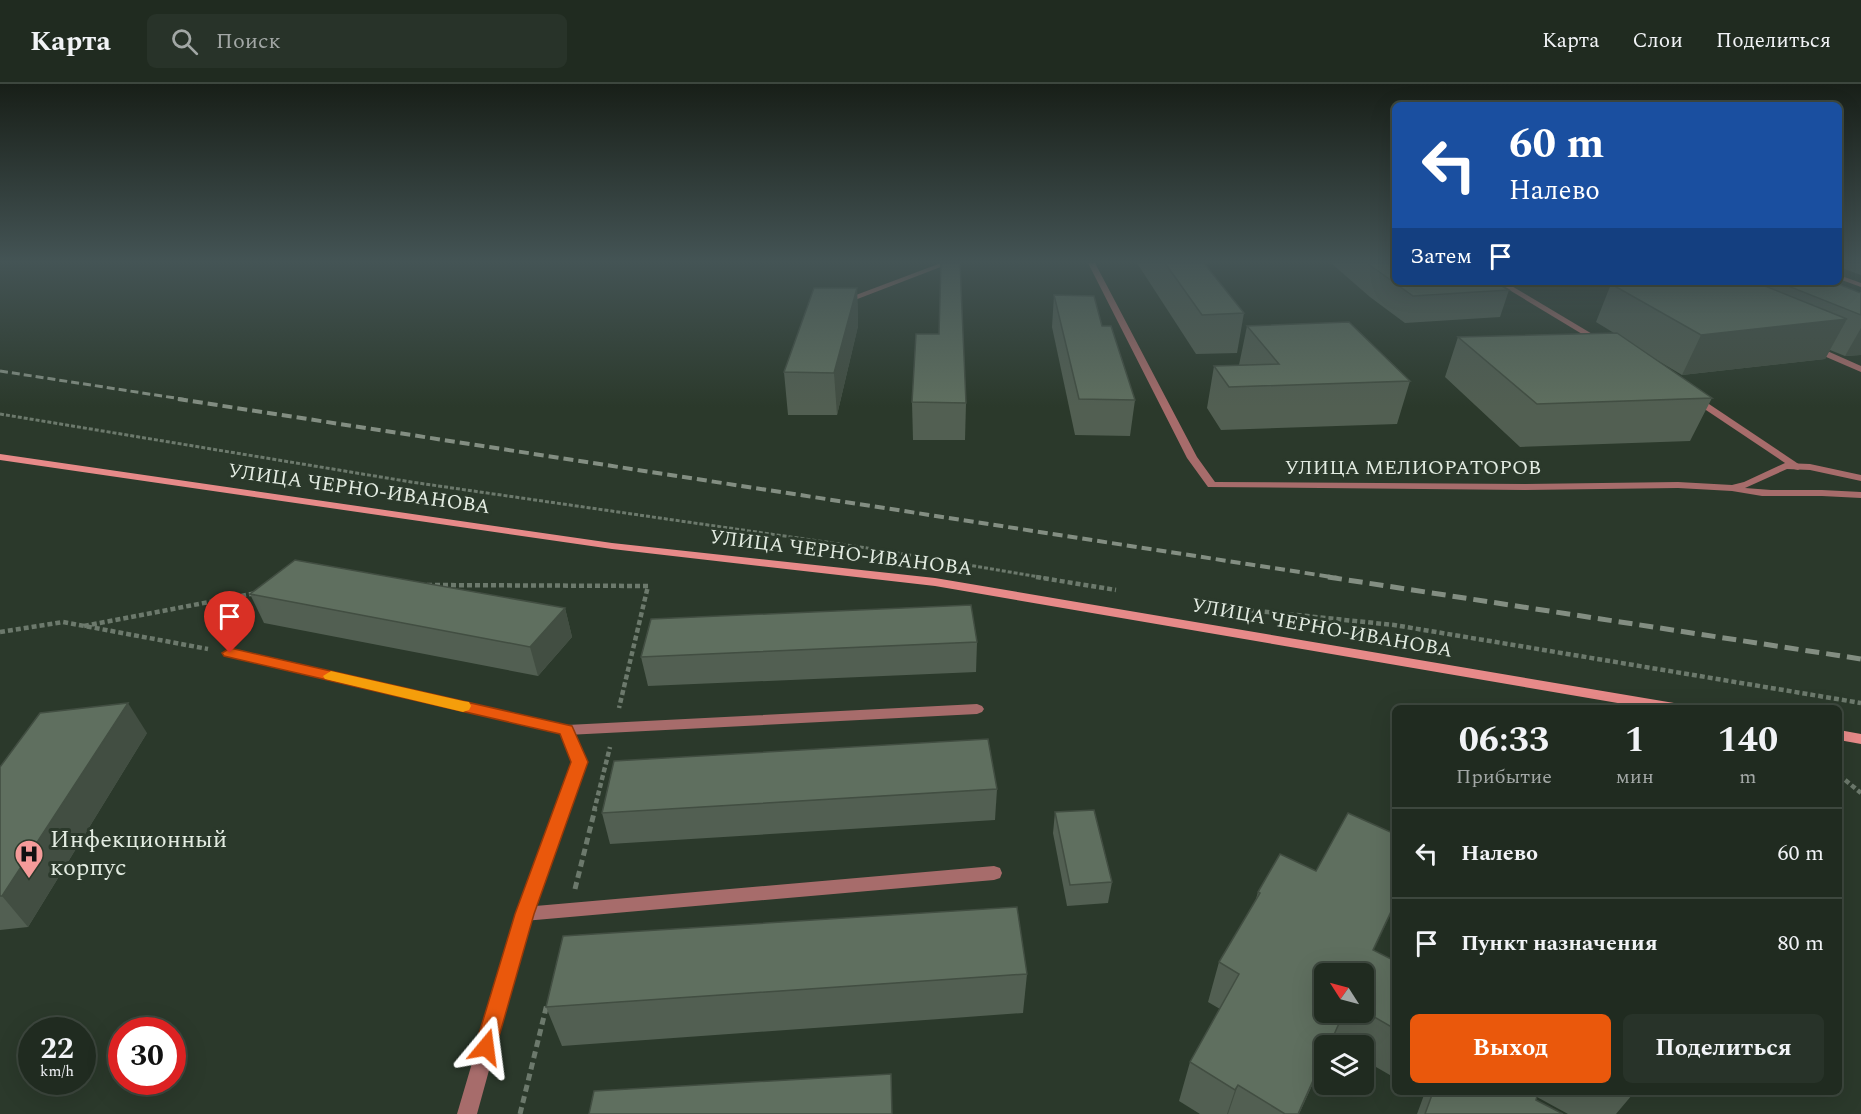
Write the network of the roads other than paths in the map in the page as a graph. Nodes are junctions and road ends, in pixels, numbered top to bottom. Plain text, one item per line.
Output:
1 (1116, 311) edge
2 (1549, 311) edge
3 (1808, 346) edge
4 (1611, 348) edge
5 (1861, 369) edge
6 (1681, 390) edge
7 (0, 457) edge
8 (1798, 467) junction
9 (1861, 478) edge
10 (1732, 488) junction
11 (1861, 495) edge
12 (230, 653) road end
13 (1656, 705) edge
14 (977, 709) dead end
15 (567, 730) junction
16 (1842, 736) edge
17 (1861, 739) edge
18 (994, 873) dead end
19 (524, 914) junction
20 (467, 1114) edge

1 - 10 street, УЛИЦА МЕЛИОРАТОРОВ
2 - 4 street
3 - 5 street
6 - 8 street
7 - 13 main road, УЛИЦА ЧЕРНО-ИВАНОВА
8 - 9 street, УЛИЦА МЕЛИОРАТОРОВ
8 - 10 street, УЛИЦА МЕЛИОРАТОРОВ
10 - 11 street
12 - 15 street
14 - 15 street
15 - 19 street
16 - 17 main road
18 - 19 street
19 - 20 street

